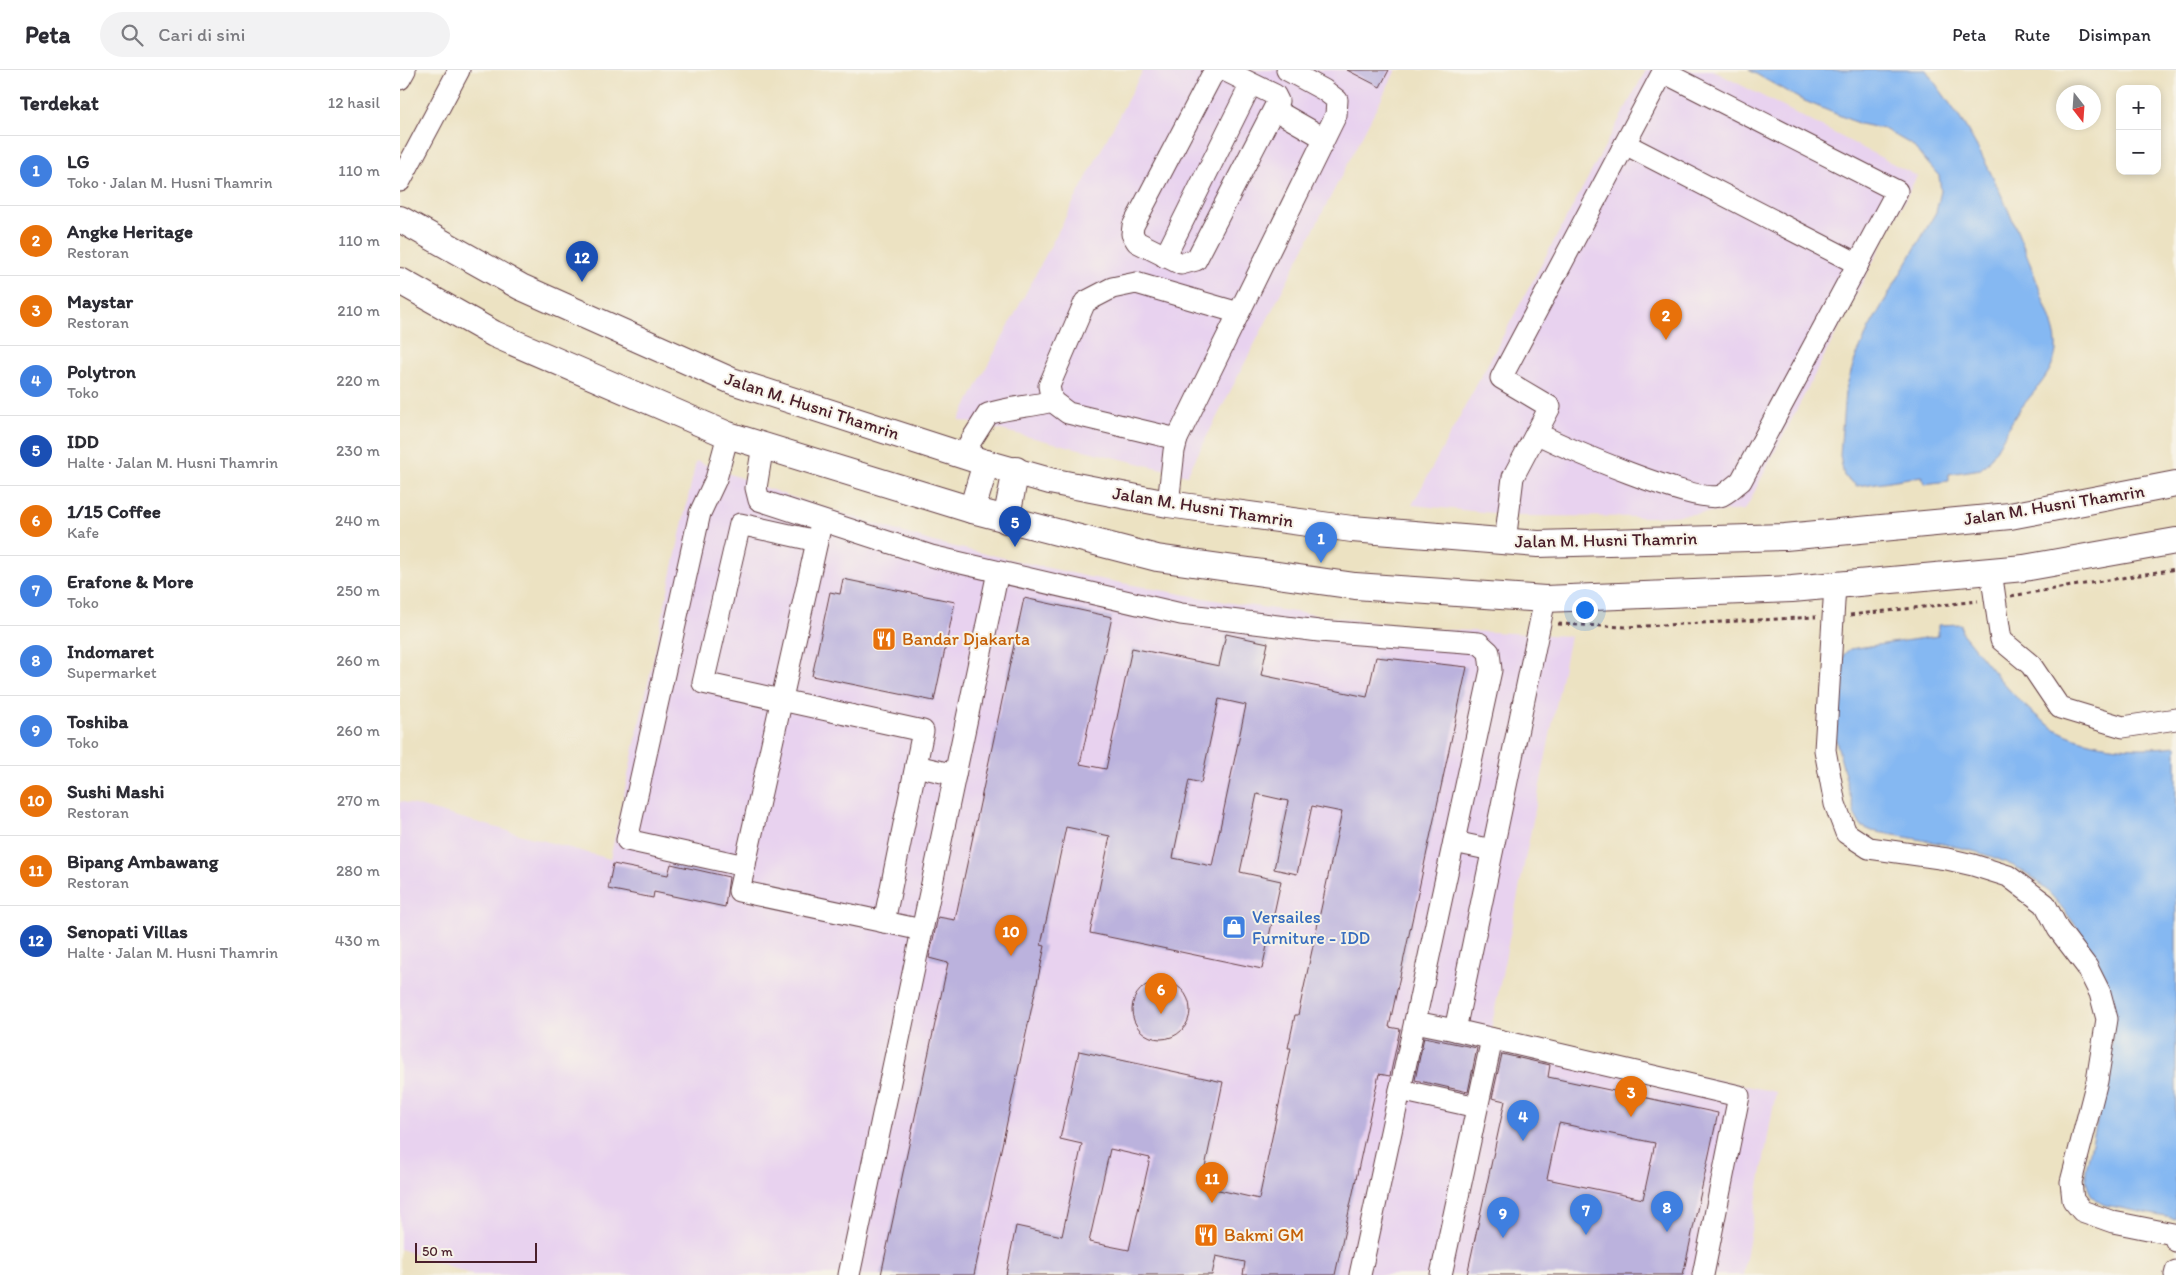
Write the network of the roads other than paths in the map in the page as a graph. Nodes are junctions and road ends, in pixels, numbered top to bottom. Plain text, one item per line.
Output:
1 (405, 70) edge
2 (459, 70) edge
3 (1287, 70) edge
4 (400, 79) edge
5 (1251, 84) junction
6 (1275, 110) junction
7 (1324, 138) junction
8 (1625, 144) junction
9 (400, 181) edge
10 (400, 219) edge
11 (1165, 257) junction
12 (1858, 264) junction
13 (400, 281) edge
14 (1239, 314) junction
15 (1052, 401) junction
16 (1536, 433) junction
17 (728, 435) junction
18 (1177, 439) junction
19 (763, 446) junction
20 (962, 455) junction
21 (986, 463) junction
22 (1016, 470) junction
23 (2176, 484) edge
24 (1168, 504) junction
25 (972, 510) junction
26 (821, 520) junction
27 (1006, 520) junction
28 (817, 541) junction
29 (2176, 541) edge
30 (1505, 542) junction
31 (1991, 571) junction
32 (998, 572) junction
33 (1835, 585) junction
34 (1542, 611) junction
35 (781, 701) junction
36 (2176, 719) edge
37 (916, 766) junction
38 (955, 775) junction
39 (1454, 842) junction
40 (1492, 850) junction
41 (744, 866) junction
42 (884, 922) junction
43 (922, 930) junction
44 (1415, 1022) junction
45 (1455, 1030) junction
46 (1492, 1039) junction
47 (1400, 1090) junction
48 (1477, 1107) junction
49 (2176, 1241) edge
50 (849, 1275) edge
51 (1360, 1275) edge
52 (1441, 1275) edge
53 (1704, 1275) edge

1 - 4 street
2 - 9 street
3 - 7 street
5 - 6 street
5 - 11 street
5 - 11 street
6 - 7 street
6 - 11 street
7 - 14 street
8 - 12 street
8 - 12 street
8 - 16 street
10 - 20 main road, Jalan M. Husni Thamrin
12 - 16 street
13 - 17 main road
14 - 15 street
14 - 18 street
15 - 18 street
15 - 20 street
16 - 30 street
17 - 19 main road
17 - 41 street
18 - 24 street
19 - 25 main road
19 - 26 street
20 - 21 main road, Jalan M. Husni Thamrin
21 - 22 main road, Jalan M. Husni Thamrin
21 - 25 main road
22 - 24 main road, Jalan M. Husni Thamrin
22 - 27 main road
23 - 30 main road, Jalan M. Husni Thamrin
24 - 30 main road, Jalan M. Husni Thamrin
25 - 27 main road
26 - 28 street
26 - 32 street
27 - 34 main road
28 - 35 street
28 - 35 street
29 - 31 main road
31 - 33 main road
31 - 36 street
32 - 38 street
32 - 39 street
33 - 34 main road
33 - 49 street
34 - 40 street
35 - 37 street
35 - 41 street
37 - 38 street
37 - 42 street
38 - 43 street
39 - 40 street
39 - 44 street
40 - 45 street
41 - 42 street
42 - 43 street
43 - 50 street
44 - 45 street
44 - 47 street
45 - 46 street
46 - 48 street
46 - 53 street
47 - 48 street
47 - 51 street
48 - 52 street

